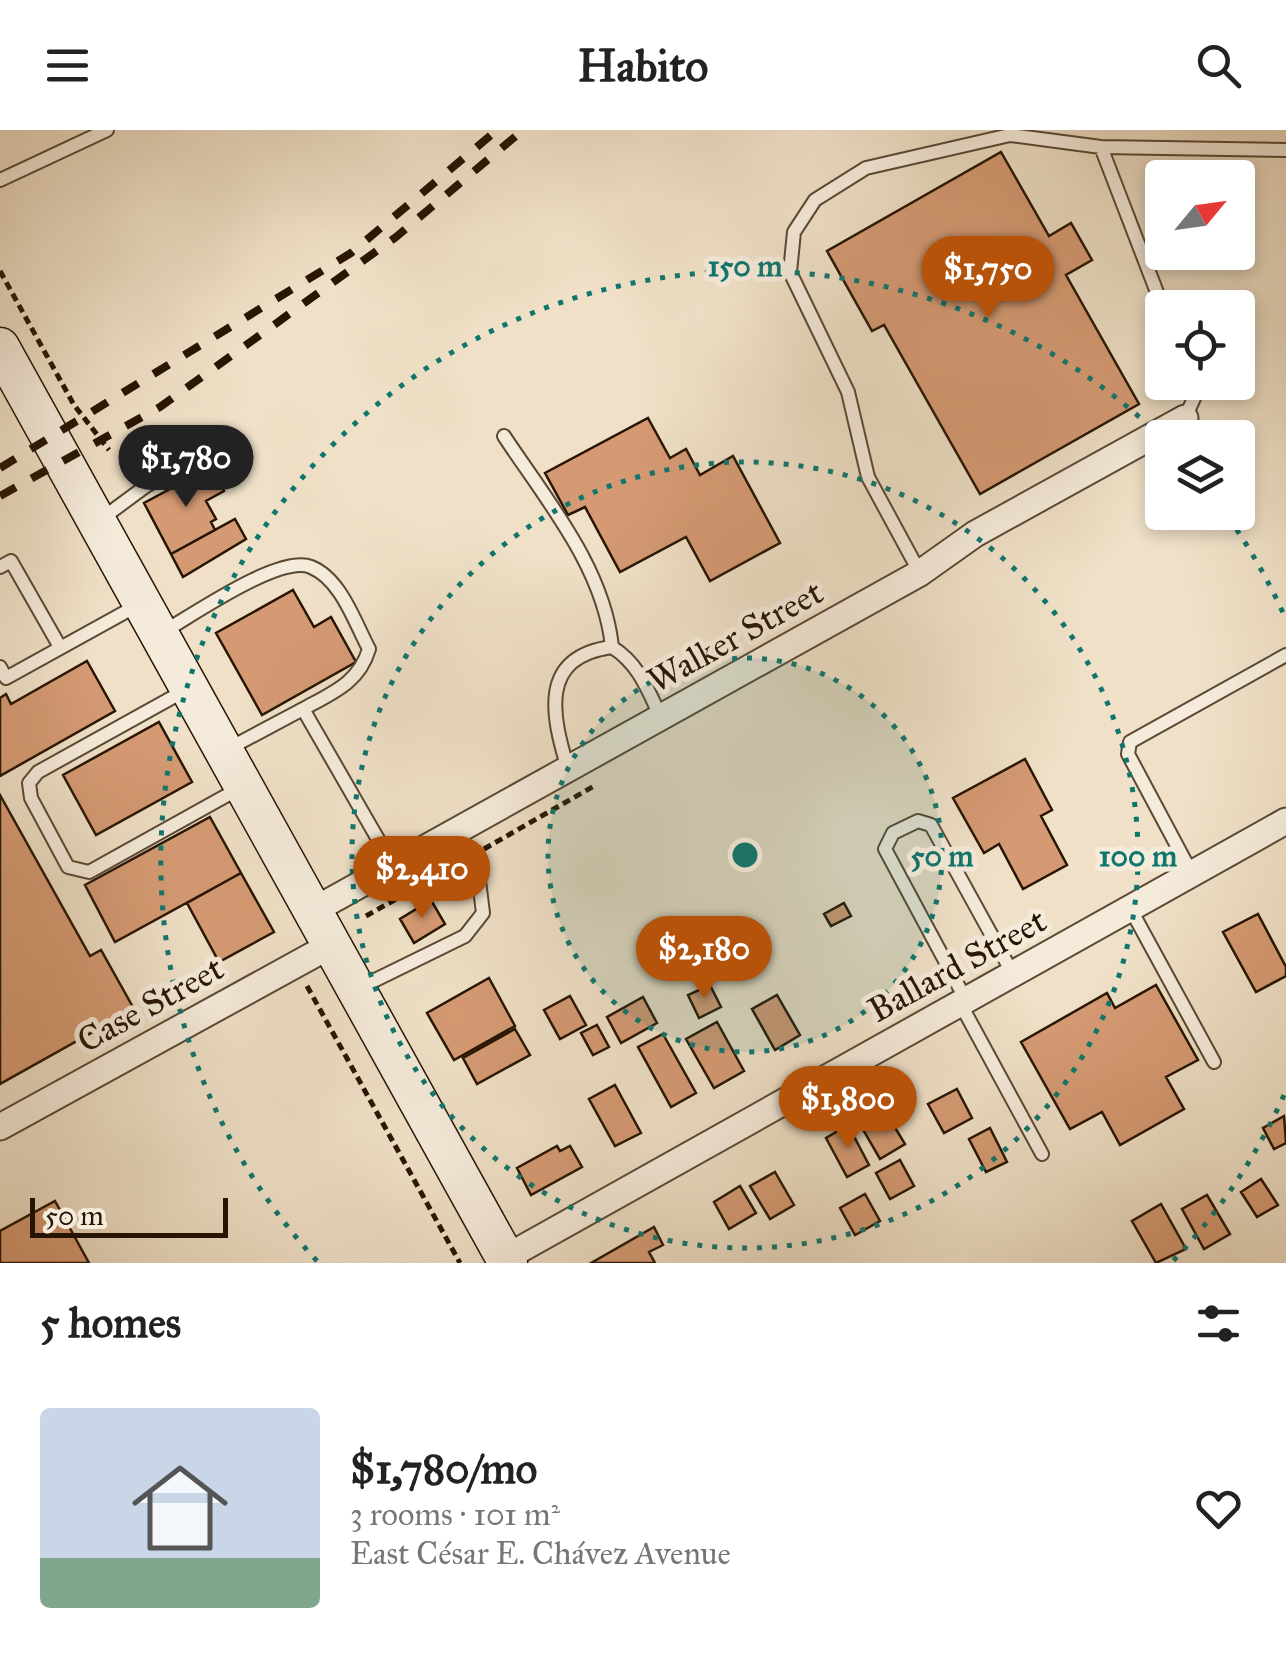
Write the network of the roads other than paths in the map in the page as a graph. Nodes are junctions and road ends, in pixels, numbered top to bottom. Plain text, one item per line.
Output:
1 (107, 130) edge
2 (1100, 147) junction
3 (1286, 150) edge
4 (0, 180) edge
5 (1157, 290) edge
6 (0, 346) edge
7 (1194, 400) edge
8 (1185, 418) joint
9 (504, 436) dead end
10 (226, 442) dead end
11 (98, 521) junction
12 (0, 567) edge
13 (920, 574) junction
14 (152, 617) junction
15 (60, 647) junction
16 (612, 647) junction
17 (1286, 655) edge
18 (0, 667) edge
19 (191, 687) junction
20 (303, 709) junction
21 (661, 718) junction
22 (226, 750) junction
23 (568, 769) junction
24 (246, 786) junction
25 (1286, 821) edge
26 (456, 832) junction
27 (394, 866) junction
28 (1192, 874) junction
29 (1130, 908) junction
30 (316, 910) junction
31 (334, 944) junction
32 (1013, 974) junction
33 (359, 988) junction
34 (963, 1002) junction
35 (1214, 1062) dead end
36 (0, 1127) edge
37 (1042, 1154) dead end
38 (507, 1260) edge

1 - 4 lane
2 - 3 lane
2 - 5 lane
2 - 13 lane
6 - 11 street
7 - 8 lane
8 - 13 street, Walker Street
9 - 16 lane
10 - 11 lane
11 - 14 street
12 - 15 lane
13 - 21 street, Walker Street
14 - 15 lane
14 - 19 street
14 - 20 lane
15 - 18 lane
16 - 21 lane
16 - 23 lane
17 - 28 lane
19 - 22 street
19 - 24 lane
20 - 22 lane
20 - 27 lane
21 - 23 street, Walker Street
22 - 24 street
23 - 26 street, Walker Street
24 - 30 street
25 - 28 street, Ballard Street
26 - 27 street, Walker Street
26 - 33 lane
27 - 30 street, Walker Street
28 - 29 street, Ballard Street
29 - 32 street, Ballard Street
29 - 35 lane
30 - 31 street
31 - 33 street
31 - 36 street, Case Street
32 - 34 street, Ballard Street
32 - 34 lane
33 - 38 street
34 - 37 lane
34 - 38 street, Ballard Street

